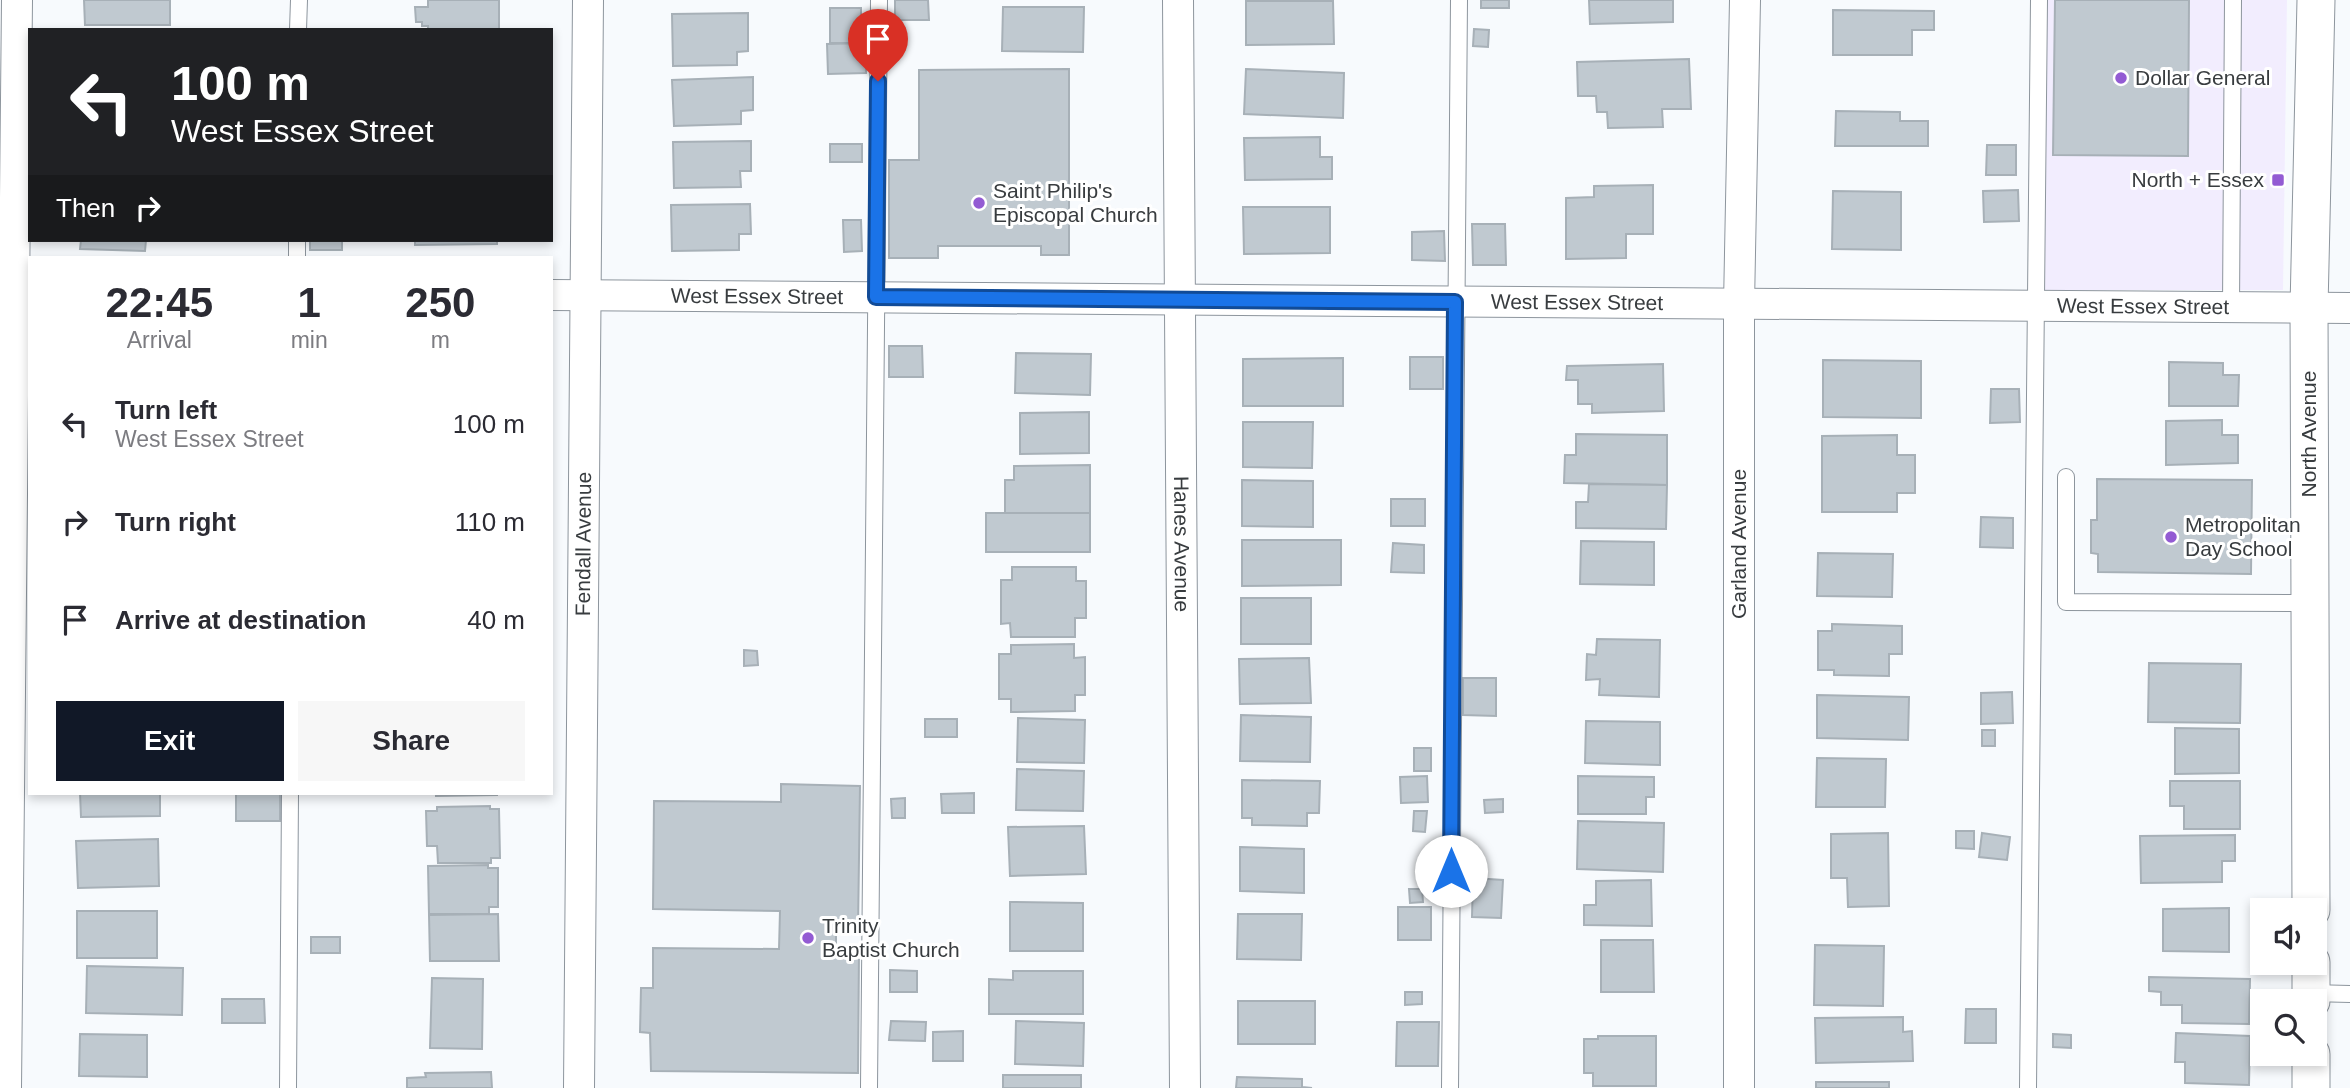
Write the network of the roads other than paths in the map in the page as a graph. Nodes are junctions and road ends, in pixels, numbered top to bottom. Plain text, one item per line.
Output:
1 (16, 0) edge
2 (299, 0) edge
3 (588, 0) edge
4 (879, 0) edge
5 (1178, 0) edge
6 (1459, 0) edge
7 (1745, 0) edge
8 (2039, 0) edge
9 (2233, 0) edge
10 (2316, 0) edge
11 (299, 28) edge
12 (14, 290) edge
13 (553, 295) edge
14 (586, 295) junction
15 (876, 297) junction
16 (1182, 299) junction
17 (1455, 302) junction
18 (1739, 304) junction
19 (2035, 306) junction
20 (2231, 308) junction
21 (2309, 308) junction
22 (2350, 308) edge
23 (2066, 477) dead end
24 (2310, 603) junction
25 (290, 795) edge
26 (2311, 898) edge
27 (2311, 986) edge
28 (2350, 994) edge
29 (2311, 1066) edge
30 (6, 1088) edge
31 (288, 1088) edge
32 (579, 1088) edge
33 (869, 1088) edge
34 (1185, 1088) edge
35 (1450, 1088) edge
36 (1739, 1088) edge
37 (2028, 1088) edge
38 (2311, 1088) edge

1 - 12 street
2 - 11 lane
3 - 14 street, Fendall Avenue
4 - 15 lane
5 - 16 street, Hanes Avenue
6 - 17 lane
7 - 18 street, Garland Avenue
8 - 19 lane
9 - 20 lane
10 - 21 street, North Avenue
12 - 30 street
13 - 14 street, West Essex Street
14 - 15 street, West Essex Street
14 - 32 street, Fendall Avenue
15 - 16 street, West Essex Street
15 - 33 lane
16 - 17 street, West Essex Street
16 - 34 street, Hanes Avenue
17 - 18 street, West Essex Street
17 - 35 lane
18 - 19 street, West Essex Street
18 - 36 street, Garland Avenue
19 - 20 street, West Essex Street
19 - 37 lane
20 - 21 street, West Essex Street
21 - 22 street, West Essex Street
21 - 24 street, North Avenue
23 - 24 lane
24 - 26 street, North Avenue
25 - 31 lane
27 - 28 lane
29 - 38 street

